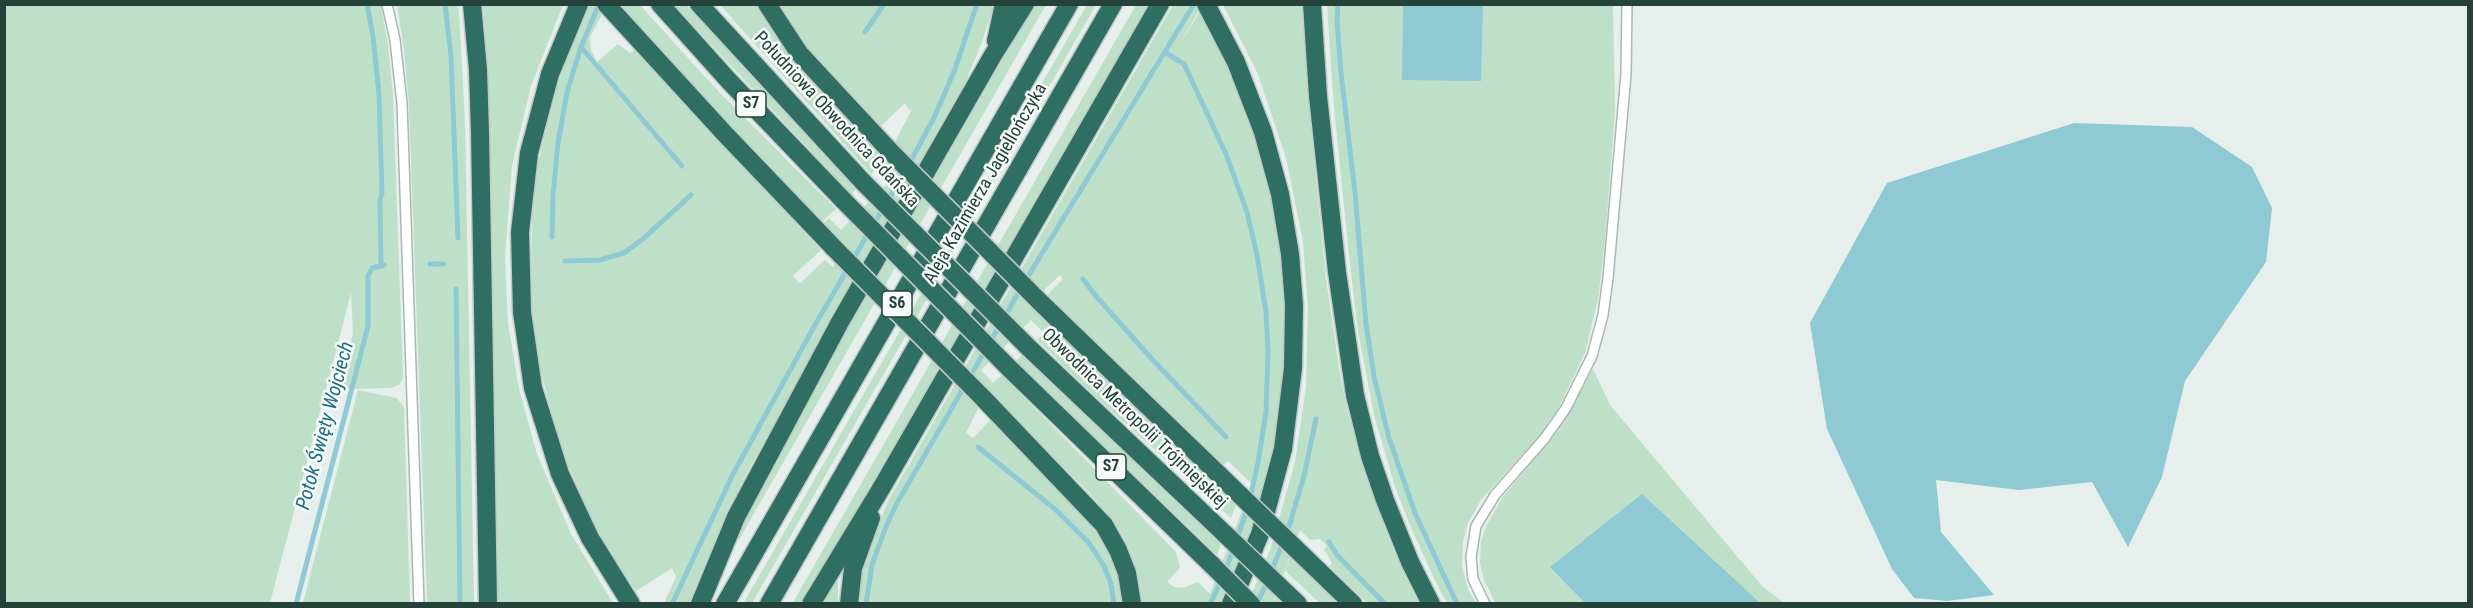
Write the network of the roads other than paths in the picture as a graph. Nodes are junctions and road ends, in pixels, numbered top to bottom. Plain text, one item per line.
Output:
1 (387, 4) edge
2 (472, 4) edge
3 (579, 4) edge
4 (660, 4) edge
5 (699, 4) edge
6 (767, 4) edge
7 (1004, 4) edge
8 (1025, 4) edge
9 (1069, 4) edge
10 (1113, 4) edge
11 (1160, 4) edge
12 (1206, 4) edge
13 (1312, 4) edge
14 (1626, 4) edge
15 (606, 5) edge
16 (993, 55) junction
17 (943, 263) joint
18 (882, 487) junction
19 (419, 603) edge
20 (488, 603) edge
21 (631, 603) edge
22 (700, 603) edge
23 (725, 603) edge
24 (769, 603) edge
25 (811, 603) edge
26 (849, 603) edge
27 (1132, 603) edge
28 (1231, 603) edge
29 (1251, 603) edge
30 (1298, 603) edge
31 (1353, 603) edge
32 (1431, 603) edge
33 (1485, 603) edge

1 - 19 lane
2 - 20 highway
3 - 21 highway
4 - 29 highway, S7, bridge
5 - 17 highway, Południowa Obwodnica Gdańska / S7, bridge
6 - 31 highway, bridge
7 - 16 highway
8 - 16 highway
9 - 23 highway, Aleja Kazimierza Jagiellończyka / S6
10 - 24 highway, Aleja Kazimierza Jagiellończyka / S6
11 - 18 highway
12 - 28 highway
13 - 32 highway
14 - 33 lane
15 - 27 highway, bridge
16 - 22 highway
17 - 30 highway, Obwodnica Metropolii Trójmiejskiej / S7, bridge
18 - 25 highway
18 - 26 highway

